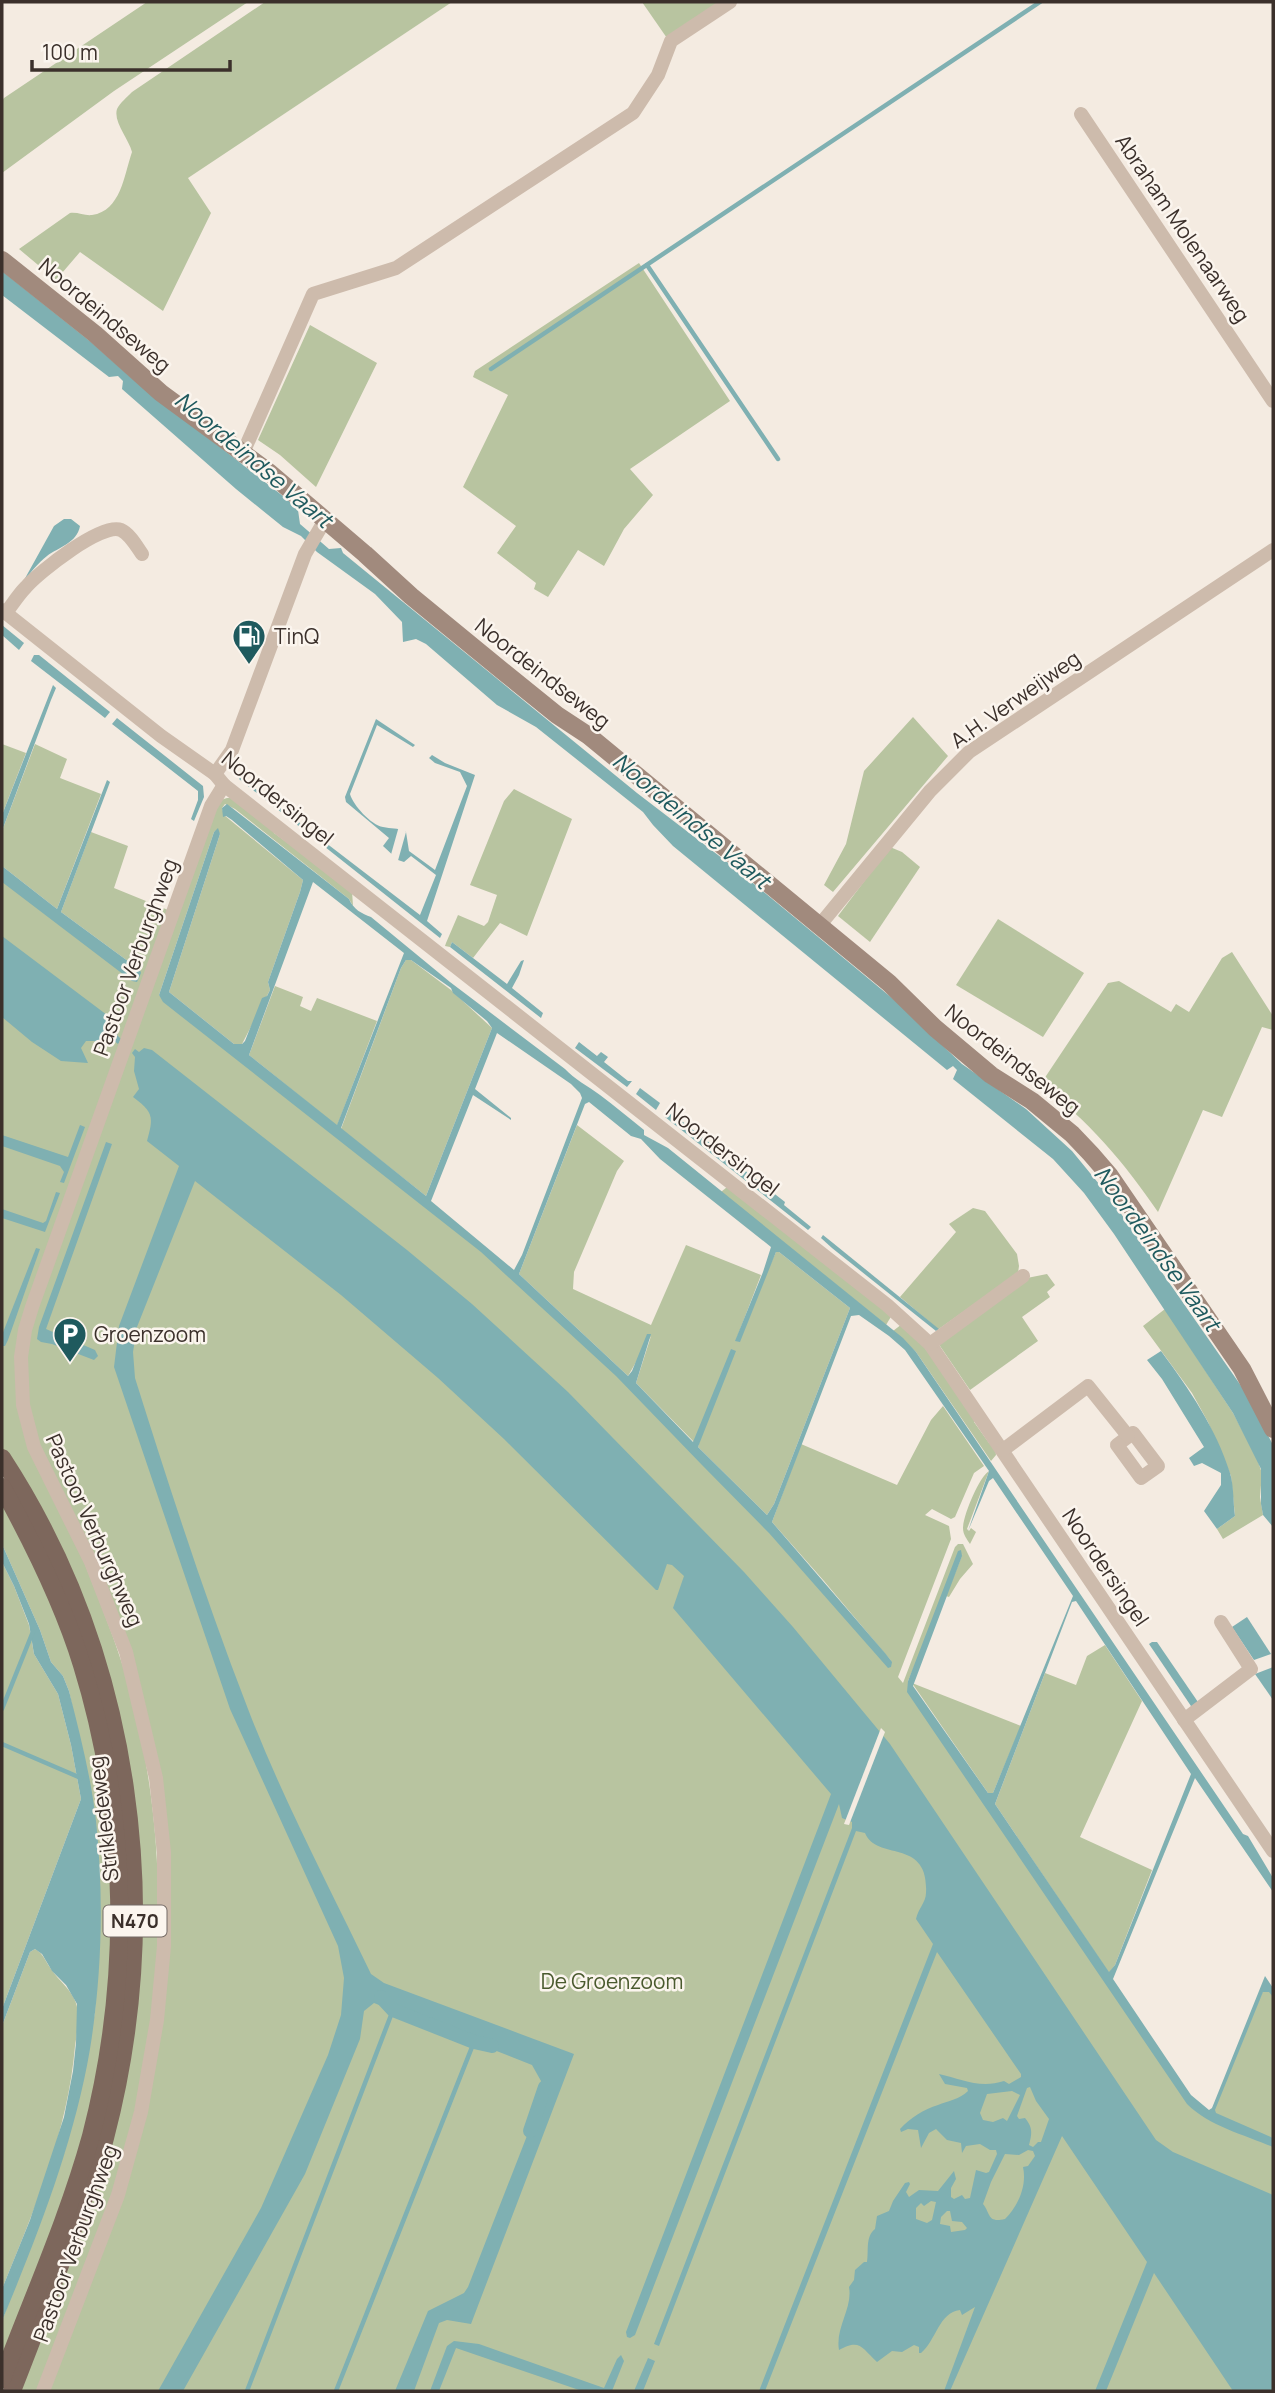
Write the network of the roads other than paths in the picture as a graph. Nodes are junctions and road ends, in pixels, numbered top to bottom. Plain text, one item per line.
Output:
1 (730, 2) edge
2 (1082, 114) dead end
3 (2, 260) edge
4 (1273, 401) edge
5 (246, 447) junction
6 (326, 520) junction
7 (1273, 550) edge
8 (142, 554) dead end
9 (4, 611) edge
10 (219, 779) junction
11 (819, 926) junction
12 (1023, 1276) dead end
13 (930, 1344) junction
14 (1273, 1429) edge
15 (1128, 1436) dead end
16 (1003, 1450) junction
17 (2, 1458) edge
18 (2, 1486) edge
19 (1221, 1622) dead end
20 (1184, 1720) junction
21 (1273, 1851) edge
22 (2, 2379) edge
23 (12, 2391) edge
24 (44, 2391) edge

1 - 5 street
2 - 4 street, Abraham Molenaarweg
3 - 5 street, Noordeindseweg
5 - 6 street, Noordeindseweg
6 - 10 street, Pastoor Verburghweg
6 - 11 street, Noordeindseweg
7 - 11 street, A.H. Verweijweg
8 - 9 street, Noordersingel
9 - 10 street, Noordersingel
10 - 13 street, Noordersingel
10 - 24 street, Pastoor Verburghweg
11 - 14 street, Noordeindseweg
12 - 13 street
13 - 16 street, Noordersingel
15 - 16 street
16 - 20 street, Noordersingel
17 - 23 main road, Strikledeweg / N470
18 - 22 main road, Strikledeweg / N470
19 - 20 street
20 - 21 street, Noordersingel

